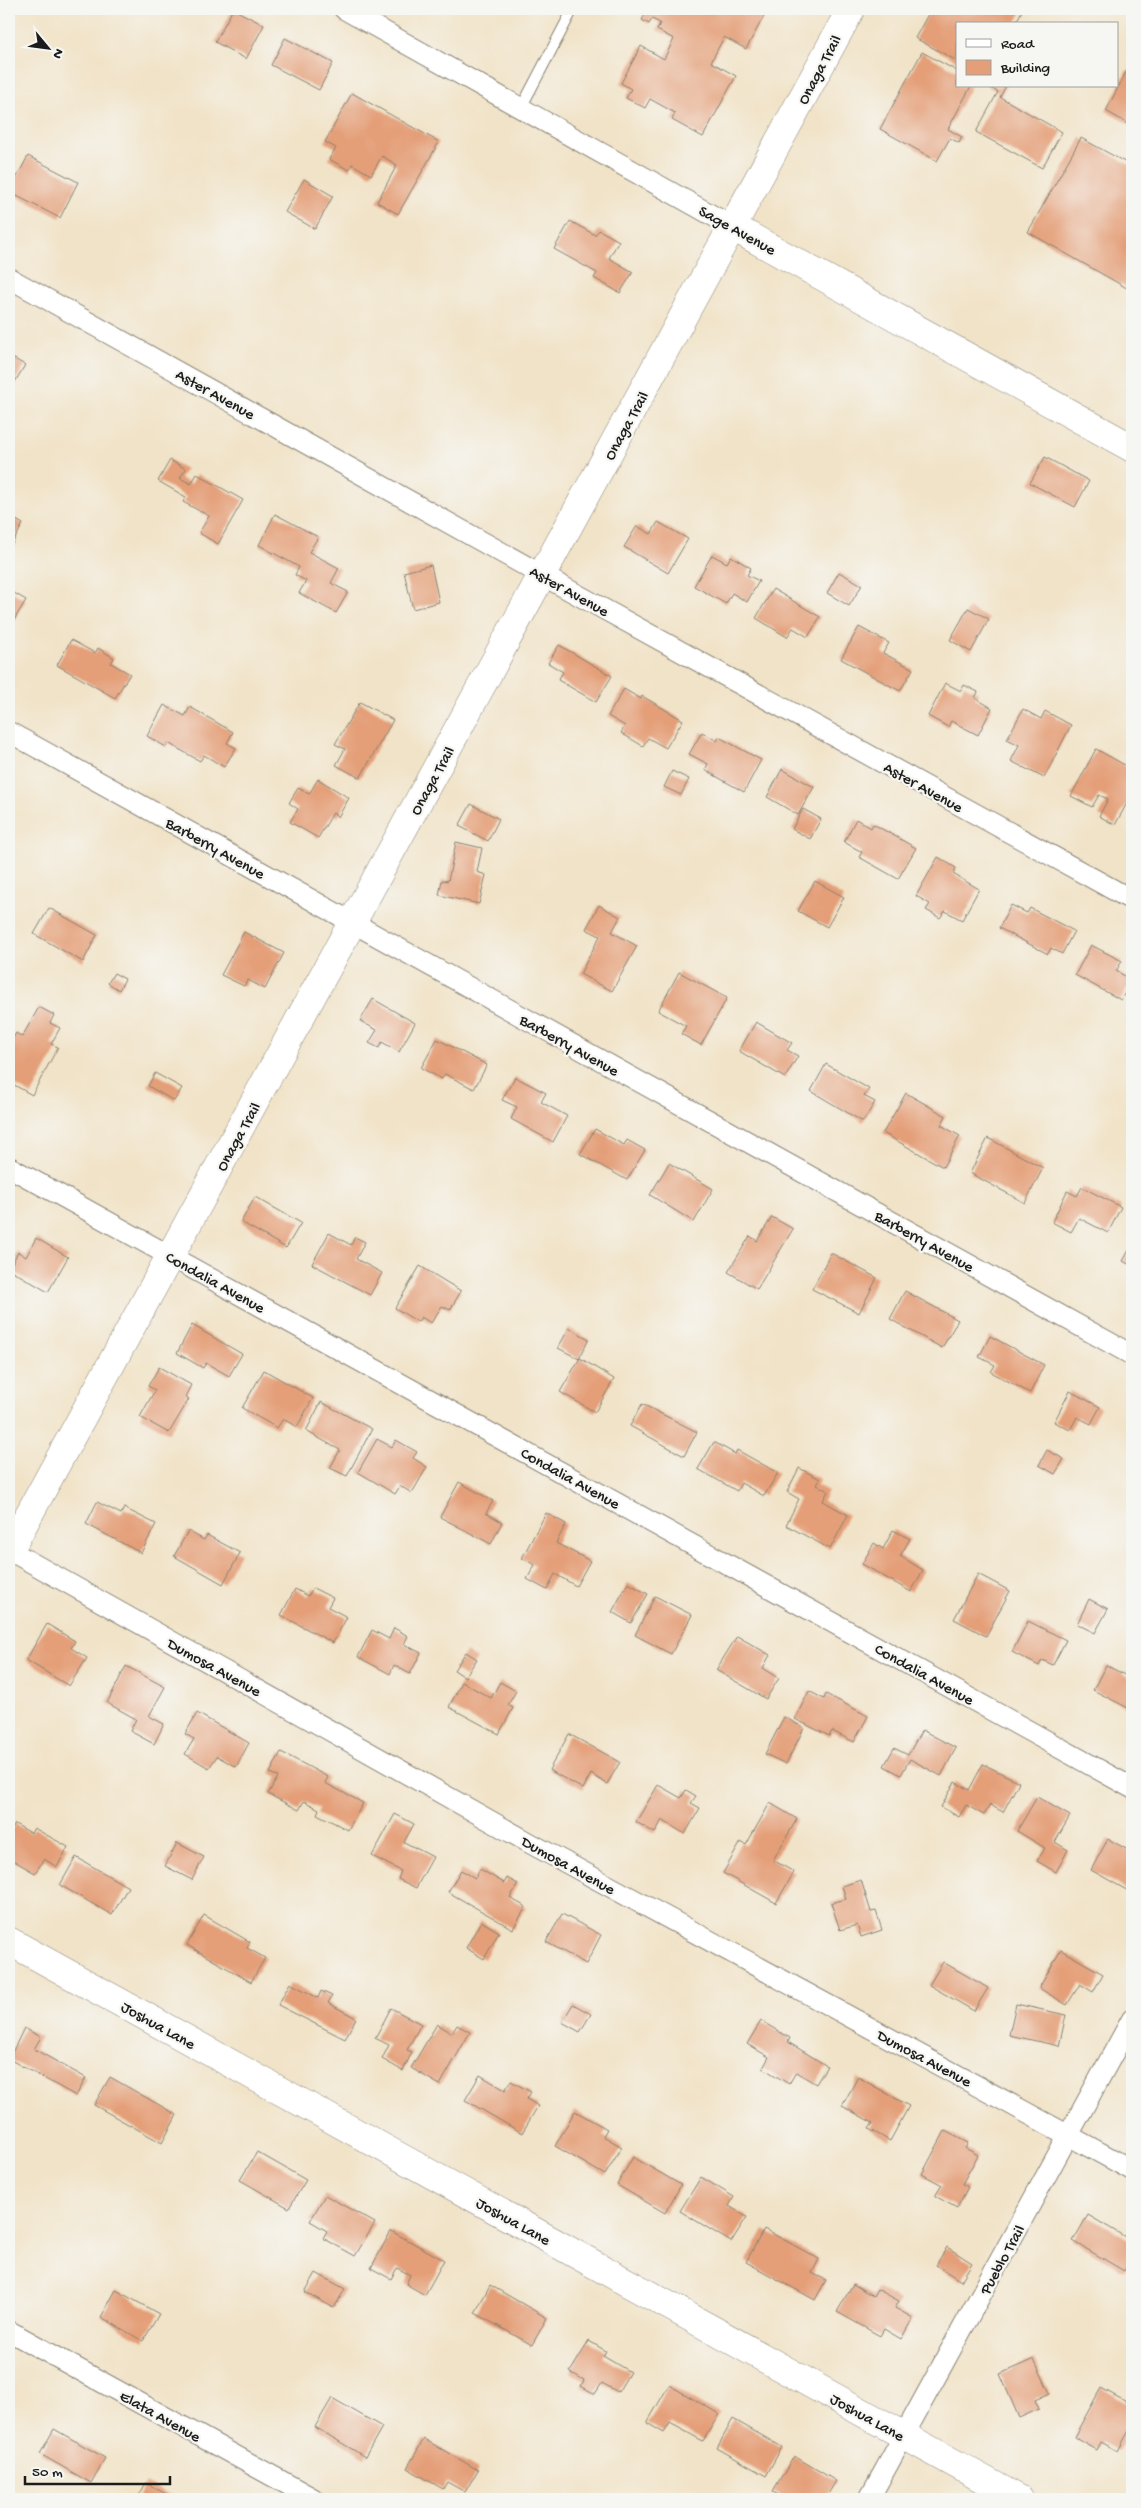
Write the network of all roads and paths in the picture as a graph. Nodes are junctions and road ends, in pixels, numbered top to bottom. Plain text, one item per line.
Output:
1 (344, 9) edge
2 (573, 9) edge
3 (851, 9) edge
4 (521, 108) junction
5 (733, 227) junction
6 (9, 278) edge
7 (1132, 448) edge
8 (543, 576) junction
9 (9, 732) edge
10 (1132, 900) edge
11 (353, 923) junction
12 (9, 1167) edge
13 (171, 1256) junction
14 (1132, 1355) edge
15 (9, 1550) edge
16 (1132, 1788) edge
17 (9, 1941) edge
18 (1132, 2019) edge
19 (1068, 2135) junction
20 (1132, 2170) edge
21 (9, 2331) edge
22 (904, 2436) junction
23 (314, 2499) edge
24 (869, 2499) edge
25 (1019, 2499) edge

1 - 4 street, Sage Avenue
2 - 4 lane
3 - 5 street, Onaga Trail
4 - 5 street, Sage Avenue
5 - 7 street, Sage Avenue
5 - 8 street, Onaga Trail
6 - 8 street, Aster Avenue
8 - 10 street, Aster Avenue
8 - 11 street, Onaga Trail
9 - 11 street, Barberry Avenue
11 - 13 street, Onaga Trail
11 - 14 street, Barberry Avenue
12 - 13 street, Condalia Avenue
13 - 15 street, Onaga Trail
13 - 16 street, Condalia Avenue
15 - 19 street, Dumosa Avenue
17 - 22 street, Joshua Lane
18 - 19 street, Pueblo Trail
19 - 20 street, Dumosa Avenue
19 - 22 street, Pueblo Trail
21 - 23 street, Elata Avenue
22 - 24 street, Pueblo Trail
22 - 25 street, Joshua Lane

